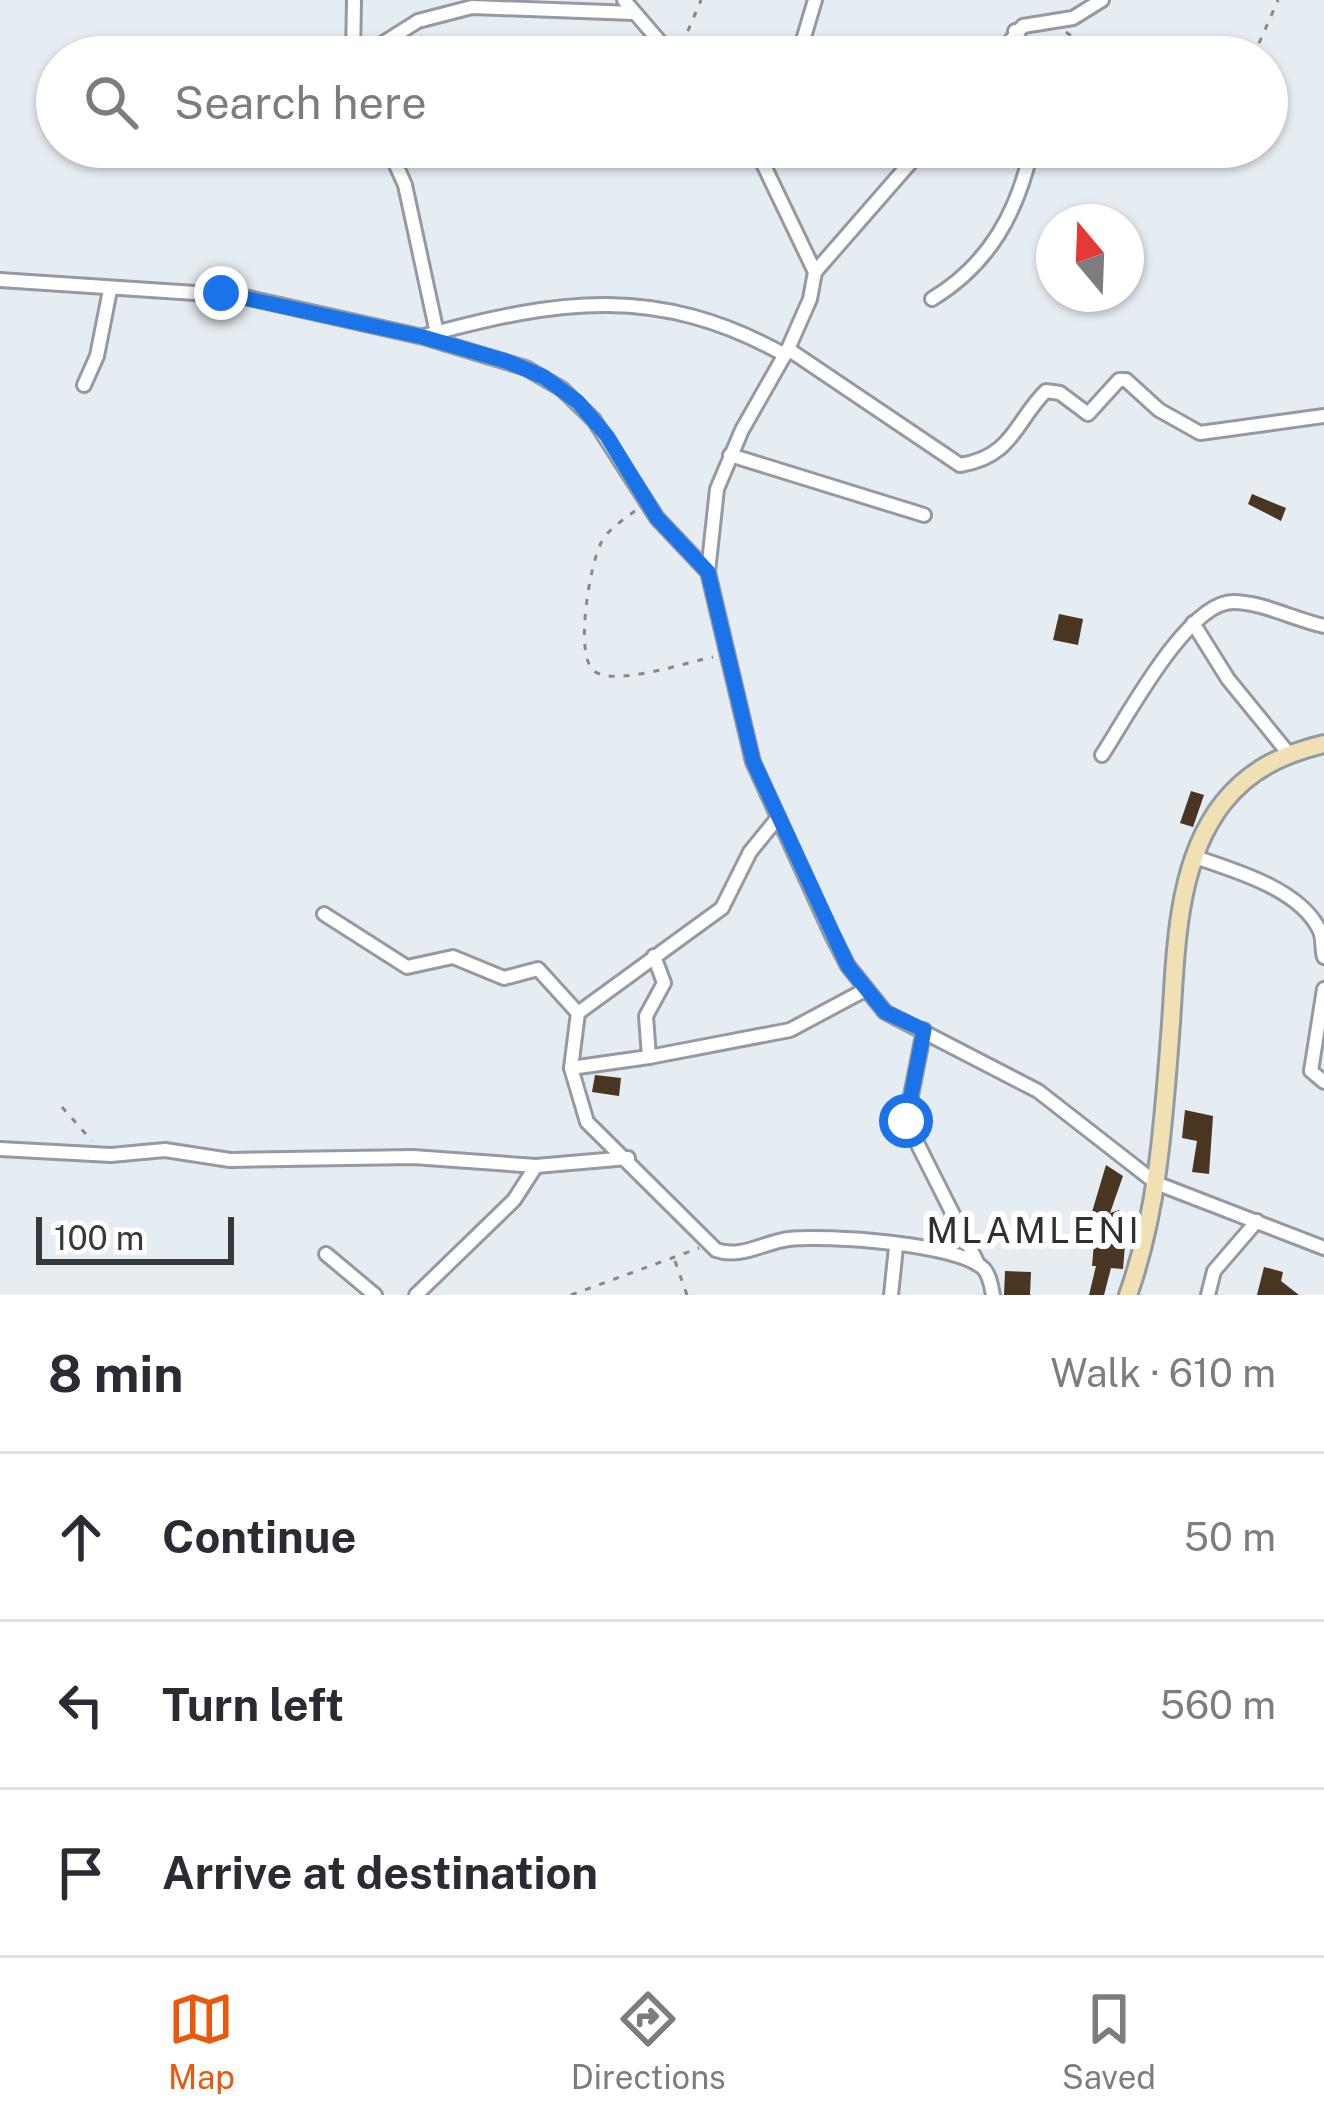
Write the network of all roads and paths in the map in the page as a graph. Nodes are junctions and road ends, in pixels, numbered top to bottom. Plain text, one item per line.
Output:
1 (354, 0) edge
2 (624, 0) edge
3 (701, 0) edge
4 (814, 0) edge
5 (1102, 0) edge
6 (1278, 0) edge
7 (634, 13) junction
8 (1056, 23) junction
9 (1015, 31) junction
10 (356, 36) edge
11 (393, 36) edge
12 (655, 36) edge
13 (685, 36) edge
14 (804, 36) edge
15 (1012, 36) edge
16 (1018, 36) edge
17 (1071, 36) edge
18 (1262, 36) edge
19 (397, 168) edge
20 (765, 168) edge
21 (905, 168) edge
22 (1027, 168) edge
23 (815, 272) junction
24 (0, 280) edge
25 (110, 290) junction
26 (932, 299) dead end
27 (430, 335) junction
28 (787, 352) junction
29 (84, 385) dead end
30 (1324, 416) edge
31 (730, 455) junction
32 (646, 503) junction
33 (924, 515) dead end
34 (708, 572) junction
35 (1193, 623) junction
36 (1324, 626) edge
37 (726, 655) junction
38 (1324, 744) edge
39 (1289, 754) junction
40 (1102, 755) dead end
41 (776, 820) junction
42 (1195, 857) junction
43 (1306, 910) junction
44 (324, 914) dead end
45 (1324, 915) edge
46 (654, 956) junction
47 (1324, 957) edge
48 (1324, 989) edge
49 (865, 990) junction
50 (578, 1013) junction
51 (924, 1030) junction
52 (649, 1057) junction
53 (571, 1068) junction
54 (1324, 1082) edge
55 (62, 1106) dead end
56 (0, 1149) edge
57 (105, 1155) junction
58 (628, 1158) junction
59 (536, 1166) junction
60 (1156, 1183) junction
61 (1257, 1221) junction
62 (1324, 1227) edge
63 (706, 1244) junction
64 (1319, 1246) edge
65 (896, 1247) junction
66 (326, 1255) dead end
67 (674, 1259) junction
68 (978, 1264) junction
69 (375, 1295) edge
70 (416, 1295) edge
71 (571, 1295) edge
72 (687, 1295) edge
73 (891, 1295) edge
74 (993, 1295) edge
75 (1128, 1295) edge
76 (1208, 1295) edge

1 - 10 street
2 - 7 street
3 - 13 path
4 - 14 street
5 - 8 street
6 - 18 path
7 - 11 street
7 - 12 street
8 - 9 street
8 - 17 path
9 - 15 street
9 - 16 street
19 - 27 street
20 - 23 street
21 - 23 street
22 - 26 street
23 - 28 street
24 - 25 street
25 - 27 street
25 - 29 street
27 - 28 street
27 - 32 street
28 - 30 street
28 - 31 street
31 - 33 street
31 - 34 street
32 - 34 street
32 - 37 path
34 - 37 street
35 - 36 street
35 - 39 street
35 - 40 street
37 - 41 street
38 - 39 main road
39 - 42 main road
41 - 46 street
41 - 49 street
42 - 43 street
42 - 60 main road
43 - 45 street
43 - 47 street
44 - 50 street
46 - 50 street
46 - 52 street
48 - 54 street
49 - 51 street
49 - 52 street
50 - 53 street
51 - 60 street
51 - 68 street
52 - 53 street
53 - 58 street
55 - 57 path
56 - 57 street
57 - 59 street
58 - 59 street
58 - 63 street
59 - 70 street
60 - 61 street
60 - 75 main road
61 - 64 street
61 - 76 street
62 - 64 street
63 - 65 street
63 - 67 path
65 - 68 street
65 - 73 street
66 - 69 street
67 - 71 path
67 - 72 path
68 - 74 street

